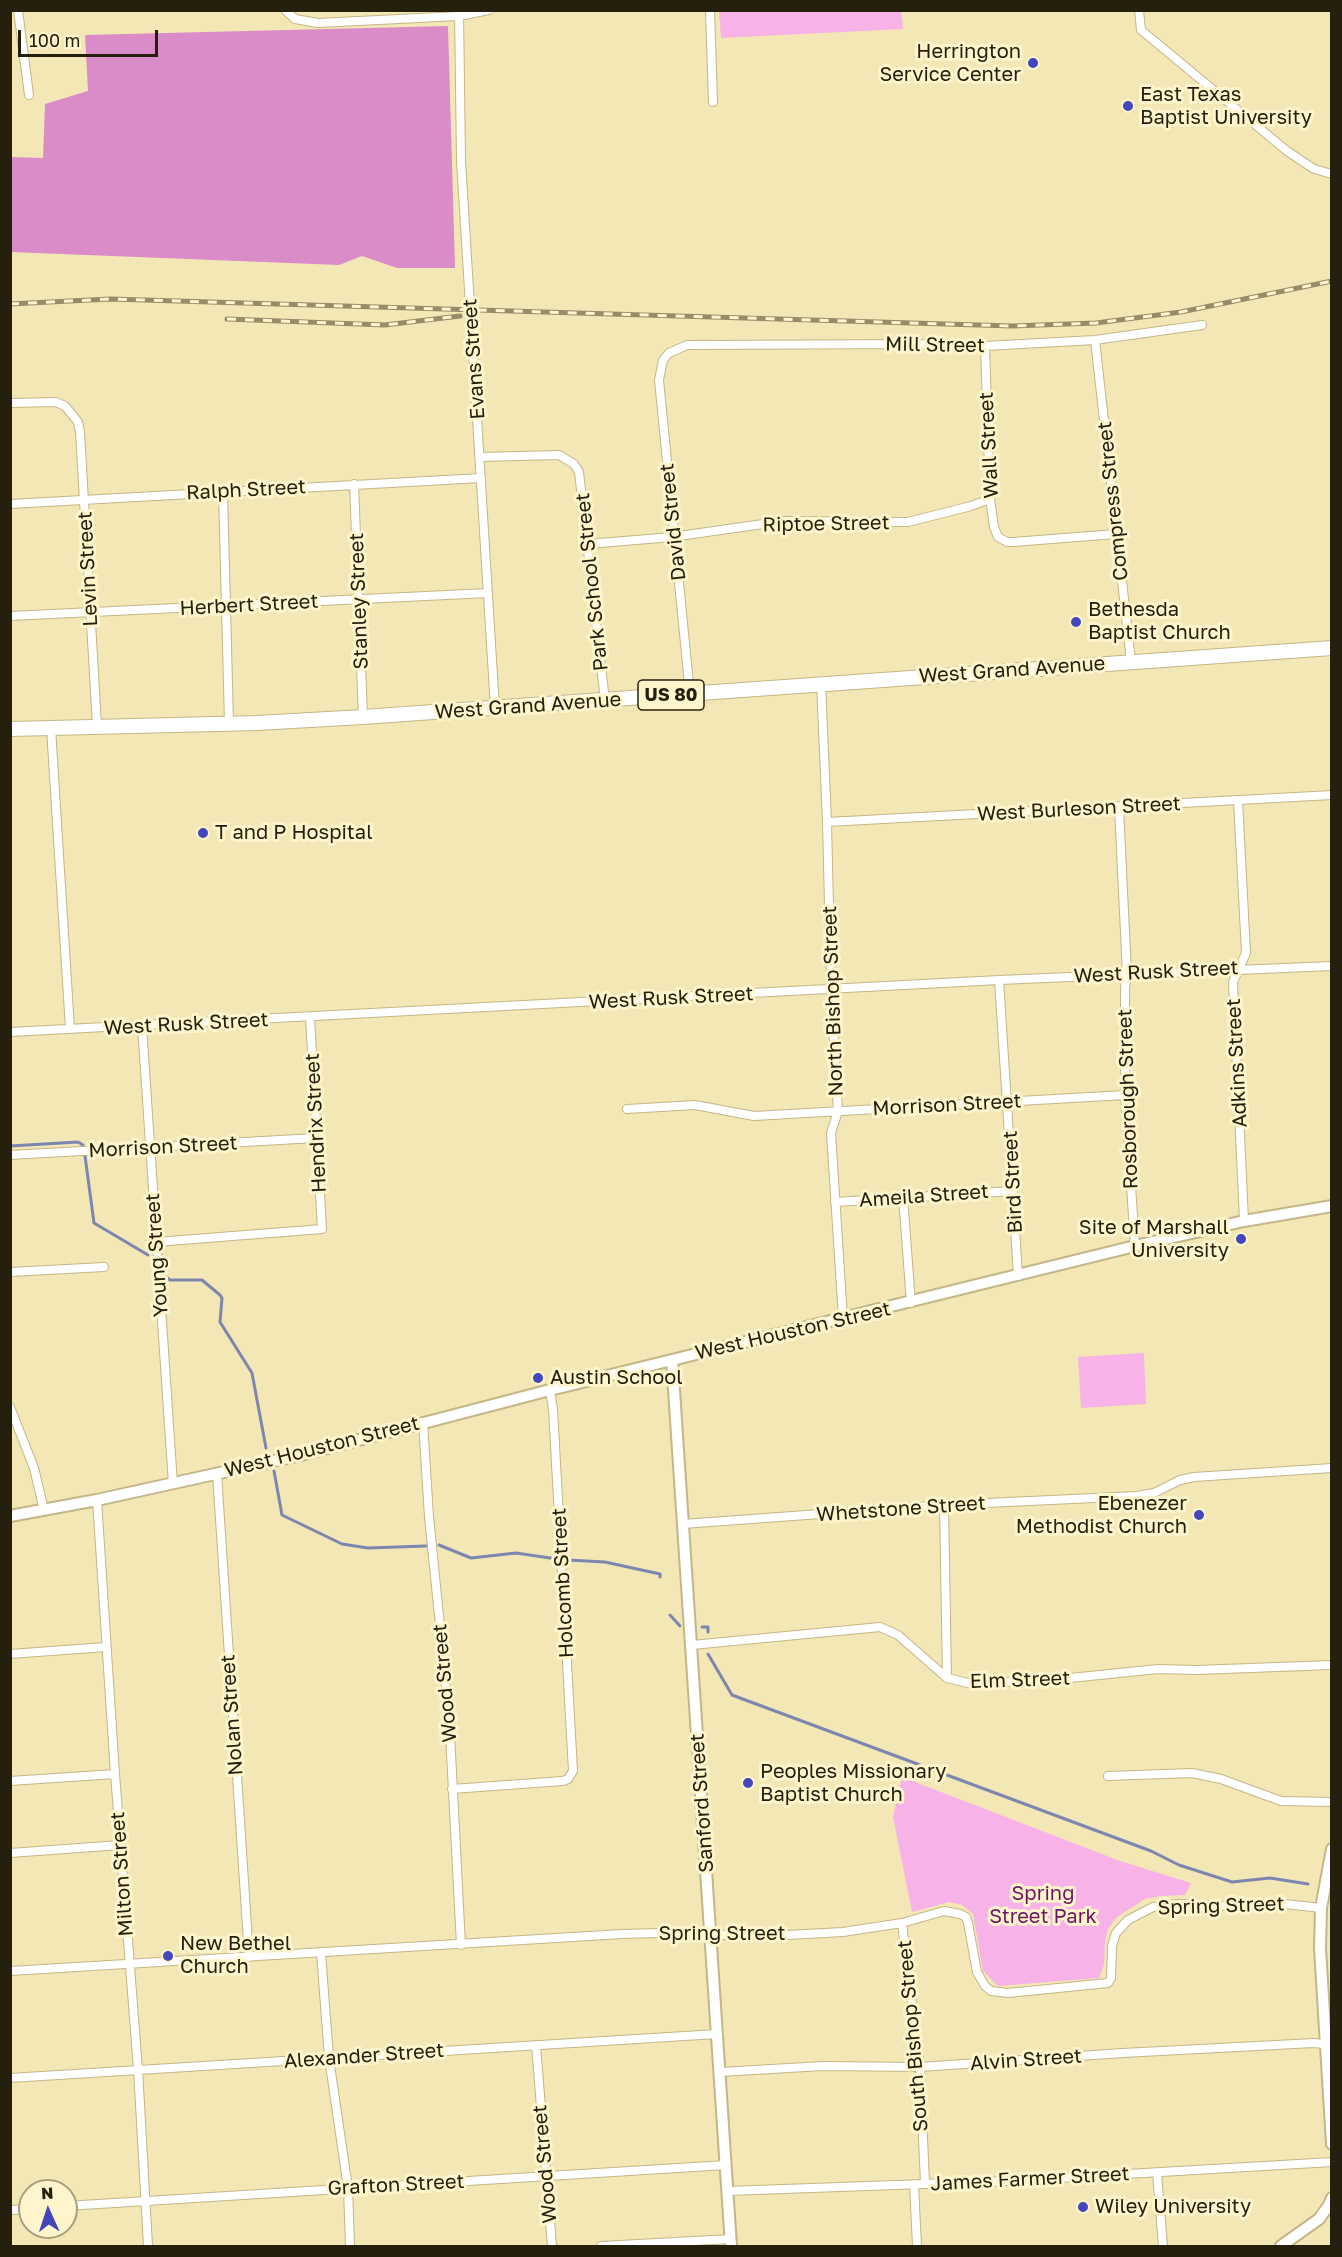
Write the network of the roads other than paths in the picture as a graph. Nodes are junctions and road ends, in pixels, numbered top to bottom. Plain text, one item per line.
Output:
1 (18, 10) edge
2 (489, 10) edge
3 (710, 10) edge
4 (1139, 10) edge
5 (286, 13) edge
6 (459, 13) edge
7 (29, 95) dead end
8 (713, 102) dead end
9 (1332, 174) edge
10 (1202, 325) dead end
11 (1095, 340) junction
12 (985, 346) junction
13 (669, 353) joint
14 (10, 403) edge
15 (480, 457) junction
16 (481, 478) junction
17 (354, 484) junction
18 (223, 491) junction
19 (84, 498) junction
20 (990, 499) junction
21 (10, 504) edge
22 (1116, 534) junction
23 (675, 536) junction
24 (588, 544) junction
25 (488, 593) junction
26 (359, 600) junction
27 (226, 606) junction
28 (90, 614) junction
29 (10, 616) edge
30 (1332, 648) edge
31 (1131, 662) junction
32 (821, 683) junction
33 (690, 694) junction
34 (605, 701) junction
35 (495, 708) junction
36 (363, 717) junction
37 (229, 723) junction
38 (96, 726) junction
39 (51, 728) junction
40 (10, 729) edge
41 (1332, 795) edge
42 (1238, 800) junction
43 (1119, 808) junction
44 (827, 822) junction
45 (1332, 966) edge
46 (1238, 968) junction
47 (1127, 974) junction
48 (999, 980) junction
49 (831, 990) junction
50 (310, 1017) junction
51 (141, 1026) junction
52 (70, 1029) junction
53 (10, 1032) edge
54 (1125, 1095) junction
55 (1008, 1102) junction
56 (627, 1109) dead end
57 (838, 1111) junction
58 (316, 1138) junction
59 (150, 1148) junction
60 (10, 1155) edge
61 (1013, 1191) junction
62 (903, 1197) junction
63 (835, 1202) junction
64 (1332, 1206) edge
65 (1244, 1221) junction
66 (156, 1242) junction
67 (1135, 1246) junction
68 (104, 1267) dead end
69 (10, 1272) edge
70 (1018, 1276) junction
71 (911, 1303) junction
72 (843, 1318) junction
73 (672, 1360) junction
74 (550, 1390) junction
75 (10, 1407) edge
76 (423, 1422) junction
77 (1332, 1468) edge
78 (217, 1474) junction
79 (173, 1484) junction
80 (97, 1500) junction
81 (944, 1505) junction
82 (44, 1510) junction
83 (10, 1516) edge
84 (683, 1524) junction
85 (692, 1645) junction
86 (106, 1647) junction
87 (10, 1654) edge
88 (1332, 1665) edge
89 (947, 1678) junction
90 (115, 1774) junction
91 (1108, 1776) dead end
92 (10, 1781) edge
93 (452, 1789) junction
94 (1332, 1802) edge
95 (120, 1845) junction
96 (1332, 1849) edge
97 (10, 1853) edge
98 (1321, 1908) junction
99 (902, 1923) junction
100 (710, 1934) junction
101 (461, 1945) junction
102 (321, 1953) junction
103 (249, 1957) junction
104 (129, 1963) junction
105 (10, 1971) edge
106 (717, 2034) junction
107 (536, 2045) junction
108 (1328, 2045) edge
109 (329, 2058) junction
110 (920, 2067) junction
111 (138, 2069) junction
112 (720, 2072) junction
113 (10, 2078) edge
114 (1332, 2144) edge
115 (1332, 2162) edge
116 (726, 2165) junction
117 (1157, 2173) junction
118 (545, 2176) junction
119 (925, 2184) junction
120 (914, 2185) junction
121 (348, 2188) junction
122 (728, 2191) junction
123 (1332, 2198) edge
124 (146, 2202) junction
125 (78, 2205) edge
126 (1329, 2213) edge
127 (731, 2243) edge
128 (148, 2247) edge
129 (350, 2247) edge
130 (552, 2247) edge
131 (601, 2247) edge
132 (917, 2247) edge
133 (1163, 2247) edge
134 (1281, 2247) edge

1 - 7 street
2 - 6 street
3 - 8 street
4 - 9 street
5 - 6 street
6 - 15 street, Evans Street
10 - 11 street, Mill Street
11 - 12 street, Mill Street
11 - 22 street, Compress Street
12 - 13 street, Mill Street
12 - 20 street, Wall Street
13 - 23 street, David Street
14 - 19 street, Levin Street
15 - 16 street, Evans Street
15 - 24 street, Park School Street
16 - 17 street, Ralph Street
16 - 25 street, Evans Street
17 - 18 street, Ralph Street
17 - 26 street, Stanley Street
18 - 19 street, Ralph Street
18 - 27 street
19 - 21 street, Ralph Street
19 - 28 street, Levin Street
20 - 22 street, Wall Street
20 - 23 street, Riptoe Street
22 - 31 street, Compress Street
23 - 24 street, Riptoe Street
23 - 33 street, David Street
24 - 34 street, Park School Street
25 - 26 street, Herbert Street
25 - 35 street, Evans Street
26 - 27 street, Herbert Street
26 - 36 street, Stanley Street
27 - 28 street, Herbert Street
27 - 37 street
28 - 29 street, Herbert Street
28 - 38 street, Levin Street
30 - 31 highway, West Grand Avenue / US 80
31 - 32 highway, West Grand Avenue / US 80
32 - 33 highway, West Grand Avenue / US 80
32 - 44 street, North Bishop Street
33 - 34 highway, West Grand Avenue / US 80
34 - 35 highway, West Grand Avenue / US 80
35 - 36 highway, West Grand Avenue / US 80
36 - 37 highway, West Grand Avenue / US 80
37 - 38 highway, West Grand Avenue / US 80
38 - 39 highway, West Grand Avenue / US 80
39 - 40 highway, West Grand Avenue / US 80
39 - 52 street
41 - 42 street, West Burleson Street
42 - 43 street, West Burleson Street
42 - 46 street, Adkins Street
43 - 44 street, West Burleson Street
43 - 47 street, Rosborough Street
44 - 49 street, North Bishop Street
45 - 46 street, West Rusk Street
46 - 47 street, West Rusk Street
46 - 65 street, Adkins Street
47 - 48 street, West Rusk Street
47 - 54 street, Rosborough Street
48 - 49 street, West Rusk Street
48 - 55 street, Bird Street
49 - 50 street, West Rusk Street
49 - 57 street, North Bishop Street
50 - 51 street, West Rusk Street
50 - 58 street, Hendrix Street
51 - 52 street, West Rusk Street
51 - 59 street, Young Street
52 - 53 street, West Rusk Street
54 - 55 street, Morrison Street
54 - 67 street, Rosborough Street
55 - 57 street, Morrison Street
55 - 61 street, Bird Street
56 - 57 street, Morrison Street
57 - 63 street, North Bishop Street
58 - 59 street, Morrison Street
58 - 66 street, Hendrix Street
59 - 60 street, Morrison Street
59 - 66 street, Young Street
61 - 62 street, Ameila Street
61 - 70 street, Bird Street
62 - 63 street, Ameila Street
62 - 71 street
63 - 72 street, North Bishop Street
64 - 65 main road, West Houston Street
65 - 67 main road, West Houston Street
66 - 79 street, Young Street
67 - 70 main road, West Houston Street
68 - 69 street
70 - 71 main road, West Houston Street
71 - 72 main road, West Houston Street
72 - 73 main road, West Houston Street
73 - 74 main road, West Houston Street
73 - 84 main road, Sanford Street
74 - 76 main road, West Houston Street
74 - 93 street, Holcomb Street
75 - 82 street
76 - 78 main road, West Houston Street
76 - 93 street, Wood Street
77 - 81 street, Whetstone Street
78 - 79 main road, West Houston Street
78 - 103 street, Nolan Street
79 - 80 main road, West Houston Street
80 - 82 main road, West Houston Street
80 - 86 street, Milton Street
81 - 84 street, Whetstone Street
81 - 89 street
82 - 83 main road, West Houston Street
84 - 85 main road, Sanford Street
85 - 89 street, Elm Street
85 - 100 main road, Sanford Street
86 - 87 street
86 - 90 street, Milton Street
88 - 89 street, Elm Street
90 - 92 street
90 - 95 street, Milton Street
91 - 94 street
93 - 101 street, Wood Street
95 - 97 street
95 - 104 street, Milton Street
96 - 98 main road
98 - 99 street, Spring Street
98 - 108 main road
99 - 100 street, Spring Street
99 - 110 street, South Bishop Street
100 - 101 street, Spring Street
100 - 106 main road, Sanford Street
101 - 102 street, Spring Street
102 - 103 street, Spring Street
102 - 109 street
103 - 104 street, Spring Street
104 - 105 street, Spring Street
104 - 111 street, Milton Street
106 - 107 street, Alexander Street
106 - 112 main road, Sanford Street
107 - 109 street, Alexander Street
107 - 118 street, Wood Street
108 - 110 street, Alvin Street
108 - 114 main road
109 - 111 street, Alexander Street
109 - 121 street
110 - 112 street, Alvin Street
110 - 119 street, South Bishop Street
111 - 113 street, Alexander Street
111 - 124 street, Milton Street
112 - 116 main road, Sanford Street
115 - 117 street, James Farmer Street
116 - 118 street, Grafton Street
116 - 122 main road, Sanford Street
117 - 119 street, James Farmer Street
117 - 133 street
118 - 121 street, Grafton Street
118 - 130 street, Wood Street
119 - 120 street, James Farmer Street
120 - 122 street, James Farmer Street
120 - 132 street
121 - 124 street, Grafton Street
121 - 129 street
122 - 127 main road, Sanford Street
123 - 126 main road
124 - 125 street, Grafton Street
124 - 128 street, Milton Street
126 - 134 main road
127 - 131 street

